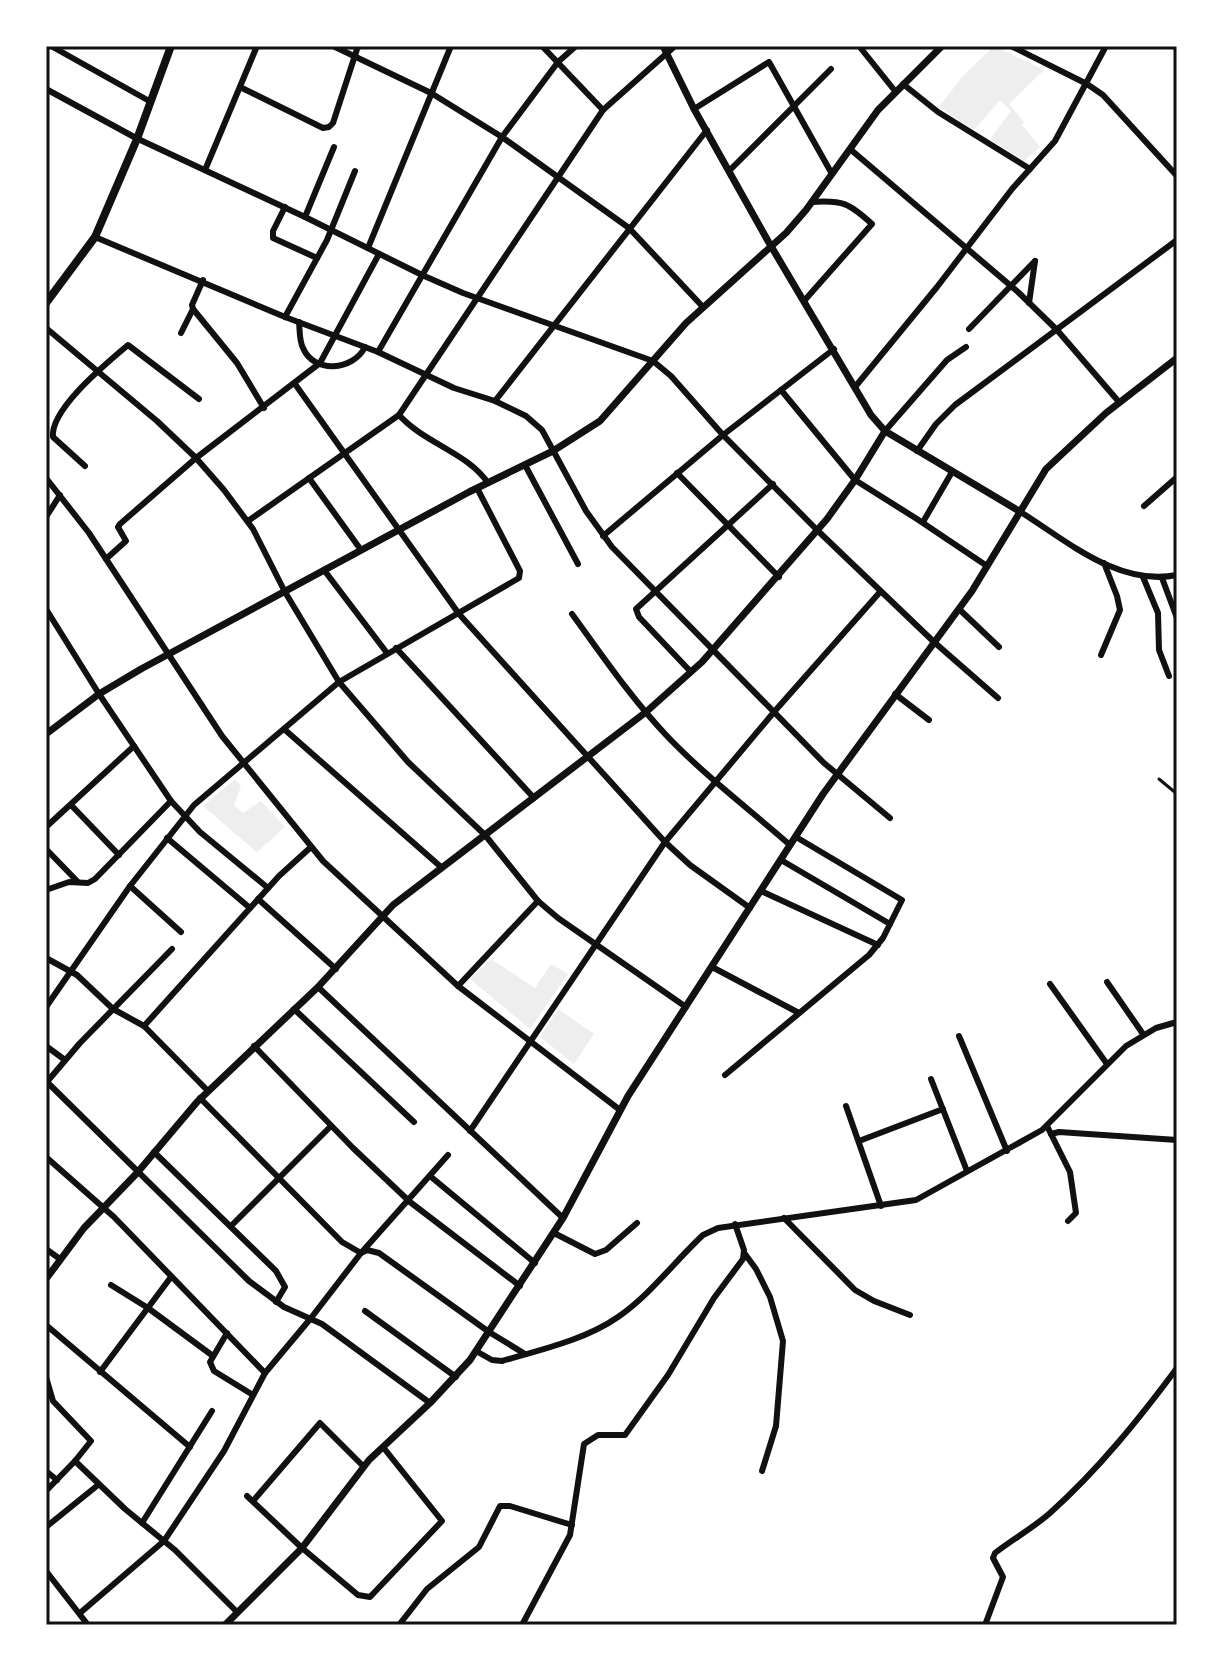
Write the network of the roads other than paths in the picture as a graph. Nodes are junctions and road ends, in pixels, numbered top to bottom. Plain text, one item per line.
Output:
1 (51, 46) edge
2 (171, 46) edge
3 (257, 46) edge
4 (333, 46) edge
5 (358, 46) edge
6 (451, 46) edge
7 (542, 46) edge
8 (576, 46) edge
9 (675, 46) edge
10 (859, 46) edge
11 (942, 46) edge
12 (1011, 46) edge
13 (1106, 46) edge
14 (665, 50) edge
15 (355, 56) junction
16 (558, 62) junction
17 (831, 69) dead end
18 (903, 84) junction
19 (1087, 84) junction
20 (240, 87) junction
21 (46, 89) edge
22 (895, 91) junction
23 (431, 93) junction
24 (151, 102) junction
25 (795, 107) junction
26 (694, 109) junction
27 (603, 110) junction
28 (707, 130) junction
29 (502, 137) junction
30 (136, 139) junction
31 (334, 147) dead end
32 (850, 149) junction
33 (1030, 169) junction
34 (205, 170) junction
35 (355, 171) dead end
36 (729, 171) junction
37 (832, 174) junction
38 (1177, 176) edge
39 (558, 178) junction
40 (812, 202) junction
41 (285, 207) junction
42 (305, 217) junction
43 (629, 228) junction
44 (331, 230) junction
45 (95, 237) junction
46 (1177, 240) edge
47 (967, 247) junction
48 (368, 248) junction
49 (772, 248) junction
50 (379, 254) junction
51 (317, 258) junction
52 (422, 275) junction
53 (203, 280) junction
54 (1010, 285) junction
55 (48, 297) edge
56 (477, 298) junction
57 (804, 301) junction
58 (1029, 303) junction
59 (703, 307) junction
60 (193, 309) junction
61 (285, 317) junction
62 (299, 322) junction
63 (555, 326) junction
64 (46, 328) edge
65 (969, 329) dead end
66 (1057, 330) junction
67 (181, 333) dead end
68 (333, 335) junction
69 (365, 347) junction
70 (966, 347) dead end
71 (834, 349) junction
72 (378, 352) junction
73 (1177, 358) edge
74 (653, 361) junction
75 (320, 363) junction
76 (97, 371) junction
77 (428, 373) junction
78 (295, 384) junction
79 (855, 387) junction
80 (781, 390) junction
81 (199, 399) dead end
82 (495, 401) junction
83 (1119, 402) junction
84 (264, 408) junction
85 (399, 415) junction
86 (885, 431) junction
87 (723, 435) junction
88 (553, 451) junction
89 (917, 451) junction
90 (344, 453) junction
91 (196, 458) junction
92 (525, 465) junction
93 (85, 466) dead end
94 (952, 472) junction
95 (677, 473) junction
96 (1177, 477) edge
97 (46, 478) edge
98 (309, 478) junction
99 (855, 480) junction
100 (488, 483) junction
101 (773, 484) junction
102 (477, 488) junction
103 (60, 495) junction
104 (1144, 506) dead end
105 (1019, 511) junction
106 (46, 517) edge
107 (248, 521) junction
108 (923, 522) junction
109 (729, 526) junction
110 (399, 529) junction
111 (817, 530) junction
112 (603, 536) junction
113 (361, 550) junction
114 (106, 559) junction
115 (1104, 563) junction
116 (578, 564) dead end
117 (987, 566) junction
118 (324, 570) junction
119 (1177, 575) edge
120 (779, 577) junction
121 (1142, 577) junction
122 (1162, 578) junction
123 (655, 590) junction
124 (285, 592) junction
125 (880, 592) junction
126 (46, 609) edge
127 (959, 609) junction
128 (459, 614) junction
129 (572, 614) dead end
130 (1177, 618) edge
131 (934, 642) junction
132 (999, 647) dead end
133 (396, 648) junction
134 (713, 650) junction
135 (387, 653) junction
136 (167, 655) junction
137 (1101, 655) dead end
138 (691, 672) junction
139 (1169, 676) dead end
140 (339, 682) junction
141 (99, 694) junction
142 (895, 694) junction
143 (998, 698) dead end
144 (646, 712) junction
145 (774, 712) junction
146 (929, 720) dead end
147 (284, 729) junction
148 (46, 734) edge
149 (134, 746) junction
150 (586, 758) junction
151 (242, 764) junction
152 (836, 774) junction
153 (1159, 779) dead end
154 (715, 781) junction
155 (1177, 794) edge
156 (534, 798) junction
157 (171, 801) junction
158 (71, 805) junction
159 (184, 816) junction
160 (890, 818) dead end
161 (46, 827) edge
162 (485, 835) junction
163 (796, 837) junction
164 (167, 838) junction
165 (665, 842) junction
166 (790, 845) junction
167 (311, 847) junction
168 (46, 849) edge
169 (119, 855) junction
170 (781, 860) junction
171 (441, 867) junction
172 (77, 881) junction
173 (130, 886) junction
174 (268, 888) junction
175 (46, 890) edge
176 (761, 891) junction
177 (258, 899) junction
178 (538, 901) junction
179 (250, 908) junction
180 (750, 908) junction
181 (383, 915) junction
182 (890, 924) junction
183 (181, 932) dead end
184 (595, 944) junction
185 (878, 945) junction
186 (172, 949) dead end
187 (46, 958) edge
188 (712, 967) junction
189 (336, 969) junction
190 (71, 971) junction
191 (1107, 982) dead end
192 (1050, 984) dead end
193 (458, 986) junction
194 (318, 987) junction
195 (46, 1007) edge
196 (686, 1007) junction
197 (113, 1009) junction
198 (294, 1009) junction
199 (799, 1013) junction
200 (1177, 1022) edge
201 (144, 1026) junction
202 (1143, 1034) junction
203 (959, 1036) dead end
204 (530, 1042) junction
205 (46, 1046) edge
206 (254, 1046) junction
207 (65, 1060) junction
208 (1107, 1064) junction
209 (725, 1075) dead end
210 (931, 1079) dead end
211 (46, 1083) edge
212 (208, 1091) junction
213 (200, 1098) junction
214 (846, 1106) dead end
215 (943, 1109) junction
216 (620, 1110) junction
217 (414, 1122) dead end
218 (331, 1126) junction
219 (1047, 1126) junction
220 (470, 1131) junction
221 (1051, 1134) junction
222 (1177, 1140) edge
223 (859, 1141) junction
224 (1007, 1151) junction
225 (154, 1152) junction
226 (448, 1155) dead end
227 (46, 1157) edge
228 (967, 1171) junction
229 (137, 1173) junction
230 (430, 1176) junction
231 (279, 1178) junction
232 (409, 1201) junction
233 (881, 1206) junction
234 (104, 1208) junction
235 (563, 1218) junction
236 (784, 1218) junction
237 (1068, 1221) dead end
238 (637, 1223) dead end
239 (735, 1224) junction
240 (231, 1226) junction
241 (554, 1233) junction
242 (46, 1249) edge
243 (361, 1253) junction
244 (745, 1254) junction
245 (60, 1259) junction
246 (535, 1263) junction
247 (171, 1277) junction
248 (46, 1279) edge
249 (111, 1285) dead end
250 (520, 1286) junction
251 (276, 1302) junction
252 (148, 1308) junction
253 (365, 1311) dead end
254 (910, 1315) dead end
255 (311, 1318) junction
256 (46, 1325) edge
257 (489, 1332) junction
258 (227, 1333) junction
259 (476, 1351) junction
260 (525, 1354) junction
261 (213, 1356) junction
262 (1177, 1368) edge
263 (100, 1372) junction
264 (265, 1373) junction
265 (46, 1377) edge
266 (456, 1377) junction
267 (253, 1395) junction
268 (430, 1403) junction
269 (212, 1411) dead end
270 (190, 1447) junction
271 (383, 1447) junction
272 (75, 1461) junction
273 (363, 1466) junction
274 (46, 1471) edge
275 (762, 1471) dead end
276 (57, 1480) junction
277 (98, 1485) junction
278 (46, 1491) edge
279 (142, 1523) junction
280 (572, 1525) junction
281 (46, 1527) edge
282 (164, 1541) junction
283 (302, 1548) junction
284 (46, 1571) edge
285 (237, 1612) junction
286 (80, 1613) junction
287 (88, 1625) edge
288 (225, 1625) edge
289 (399, 1625) edge
290 (522, 1625) edge
291 (985, 1625) edge

1 - 24 street
2 - 24 main road
3 - 20 street
4 - 15 street
5 - 15 street
6 - 23 street
7 - 16 street
8 - 16 street
9 - 14 street
10 - 22 street
11 - 18 street
12 - 19 street
13 - 19 street
14 - 26 street
14 - 27 street
15 - 20 street
15 - 23 street
16 - 27 street
16 - 29 street
17 - 25 street
18 - 22 street
18 - 33 street
19 - 33 street
19 - 38 street
20 - 34 street
21 - 30 street
22 - 32 street
23 - 29 street
23 - 48 street
24 - 30 main road
25 - 26 street
25 - 36 street
25 - 37 street
26 - 28 street
27 - 39 street
28 - 36 street
28 - 43 street
29 - 39 street
29 - 52 street
30 - 34 street
30 - 45 main road
31 - 42 street
32 - 37 street
32 - 47 street
33 - 47 street
34 - 41 street
35 - 44 street
36 - 49 street
37 - 40 street
39 - 43 street
39 - 56 street
40 - 49 street
40 - 57 street
41 - 42 street
41 - 51 street
42 - 44 street
43 - 59 street
43 - 63 street
44 - 48 street
44 - 51 street
45 - 53 street
45 - 55 main road
46 - 66 street
47 - 54 street
47 - 79 street
48 - 50 street
49 - 57 street
49 - 59 street
50 - 52 street
50 - 68 street
51 - 61 street
52 - 56 street
52 - 72 street
53 - 60 street
53 - 61 street
54 - 58 street
54 - 58 street
54 - 65 street
56 - 63 street
56 - 77 street
57 - 71 street
58 - 66 street
59 - 74 street
60 - 67 street
60 - 84 street
61 - 62 street
62 - 68 street
62 - 75 street
63 - 74 street
63 - 82 street
64 - 76 street
66 - 83 street
66 - 89 street
68 - 69 street
68 - 75 street
69 - 72 street
69 - 75 street
70 - 86 street
71 - 79 street
71 - 80 street
72 - 77 street
73 - 83 street
74 - 87 street
74 - 88 street
75 - 78 street
76 - 81 street
76 - 91 street
76 - 93 street
77 - 82 street
77 - 85 street
78 - 84 street
78 - 90 street
79 - 86 street
80 - 87 street
80 - 99 street
82 - 88 street
83 - 105 street
84 - 91 street
85 - 90 street
85 - 100 street
86 - 89 street
86 - 99 street
87 - 95 street
87 - 101 street
88 - 92 street
88 - 112 street
89 - 94 street
90 - 98 street
90 - 110 street
91 - 107 street
91 - 114 street
92 - 100 street
92 - 116 street
94 - 105 street
94 - 108 street
95 - 109 street
95 - 112 street
96 - 104 street
97 - 103 street
98 - 107 street
98 - 113 street
99 - 108 street
99 - 111 street
100 - 102 street
101 - 109 street
101 - 111 street
102 - 110 street
102 - 128 street
103 - 106 street
103 - 114 street
105 - 115 street
105 - 117 street
107 - 124 street
108 - 117 street
109 - 120 street
109 - 123 street
110 - 113 street
110 - 128 street
111 - 120 street
111 - 125 street
112 - 123 street
113 - 118 street
114 - 136 street
115 - 121 street
115 - 137 street
117 - 127 street
118 - 124 street
118 - 135 street
119 - 122 street
120 - 134 street
121 - 122 street
121 - 139 street
122 - 130 street
123 - 134 street
123 - 138 street
124 - 136 street
124 - 140 street
125 - 131 street
125 - 145 street
126 - 141 street
127 - 131 street
127 - 132 street
128 - 133 street
128 - 150 street
129 - 144 street
131 - 142 street
131 - 143 street
133 - 135 street
133 - 156 street
134 - 138 street
134 - 145 street
135 - 140 street
136 - 141 street
136 - 151 street
138 - 144 street
140 - 147 street
140 - 162 street
141 - 148 street
141 - 149 street
142 - 146 street
142 - 152 street
144 - 150 street
144 - 154 street
145 - 152 street
145 - 154 street
147 - 151 street
147 - 171 street
149 - 157 street
149 - 158 street
150 - 156 street
150 - 165 street
151 - 159 street
151 - 167 street
152 - 160 street
152 - 163 street
153 - 155 lane
154 - 165 street
154 - 166 street
156 - 162 street
157 - 159 street
157 - 169 street
158 - 161 street
158 - 169 street
159 - 164 street
159 - 174 street
162 - 171 street
162 - 178 street
163 - 166 street
163 - 182 street
164 - 173 street
164 - 179 street
165 - 180 street
165 - 184 street
166 - 170 street
167 - 174 street
167 - 181 street
168 - 172 street
169 - 172 street
170 - 176 street
170 - 182 street
171 - 181 street
172 - 175 street
173 - 183 street
173 - 190 street
174 - 177 street
176 - 180 street
176 - 185 street
177 - 179 street
177 - 189 street
178 - 184 street
178 - 193 street
179 - 201 street
180 - 188 street
181 - 189 street
181 - 193 street
182 - 185 street
184 - 196 street
184 - 204 street
185 - 199 street
186 - 197 street
187 - 190 street
188 - 196 street
188 - 199 street
189 - 194 street
190 - 195 street
190 - 197 street
191 - 202 street
192 - 208 street
193 - 204 street
194 - 198 street
194 - 220 street
196 - 216 street
197 - 201 street
197 - 207 street
198 - 206 street
198 - 217 street
199 - 209 street
200 - 202 street
201 - 212 street
202 - 208 street
203 - 224 street
204 - 216 street
204 - 220 street
205 - 207 street
206 - 212 street
206 - 218 street
207 - 211 street
208 - 219 street
210 - 215 street
211 - 229 street
212 - 213 street
213 - 225 street
213 - 231 street
214 - 223 street
215 - 223 street
215 - 228 street
216 - 235 street
218 - 231 street
218 - 232 street
219 - 221 street
219 - 224 street
220 - 235 street
221 - 222 street
221 - 237 street
223 - 233 street
224 - 228 street
225 - 229 street
225 - 240 street
226 - 230 street
227 - 234 street
228 - 233 street
229 - 234 street
229 - 251 street
230 - 232 street
230 - 246 street
231 - 240 street
231 - 243 street
232 - 243 street
232 - 250 street
233 - 236 street
234 - 245 street
234 - 247 street
235 - 241 street
236 - 239 street
236 - 254 street
238 - 241 street
239 - 244 street
239 - 260 street
240 - 251 street
241 - 246 street
242 - 245 street
243 - 255 street
243 - 257 street
244 - 275 street
244 - 280 street
245 - 248 street
246 - 250 street
247 - 252 street
247 - 258 street
249 - 252 street
250 - 257 street
251 - 255 street
252 - 261 street
252 - 263 street
253 - 266 street
255 - 264 street
255 - 268 street
256 - 263 street
257 - 259 street
257 - 260 street
258 - 261 street
258 - 264 street
259 - 260 street
259 - 266 street
261 - 267 street
262 - 291 street
263 - 270 street
264 - 267 street
265 - 272 street
266 - 268 street
267 - 282 street
268 - 271 street
269 - 270 street
270 - 279 street
271 - 273 street
271 - 283 street
272 - 276 street
272 - 277 street
273 - 283 street
273 - 283 street
274 - 276 street
276 - 278 street
277 - 279 street
277 - 281 street
279 - 282 street
280 - 289 street
280 - 290 street
282 - 285 street
282 - 286 street
283 - 285 street
284 - 286 street
285 - 288 street
286 - 287 street

